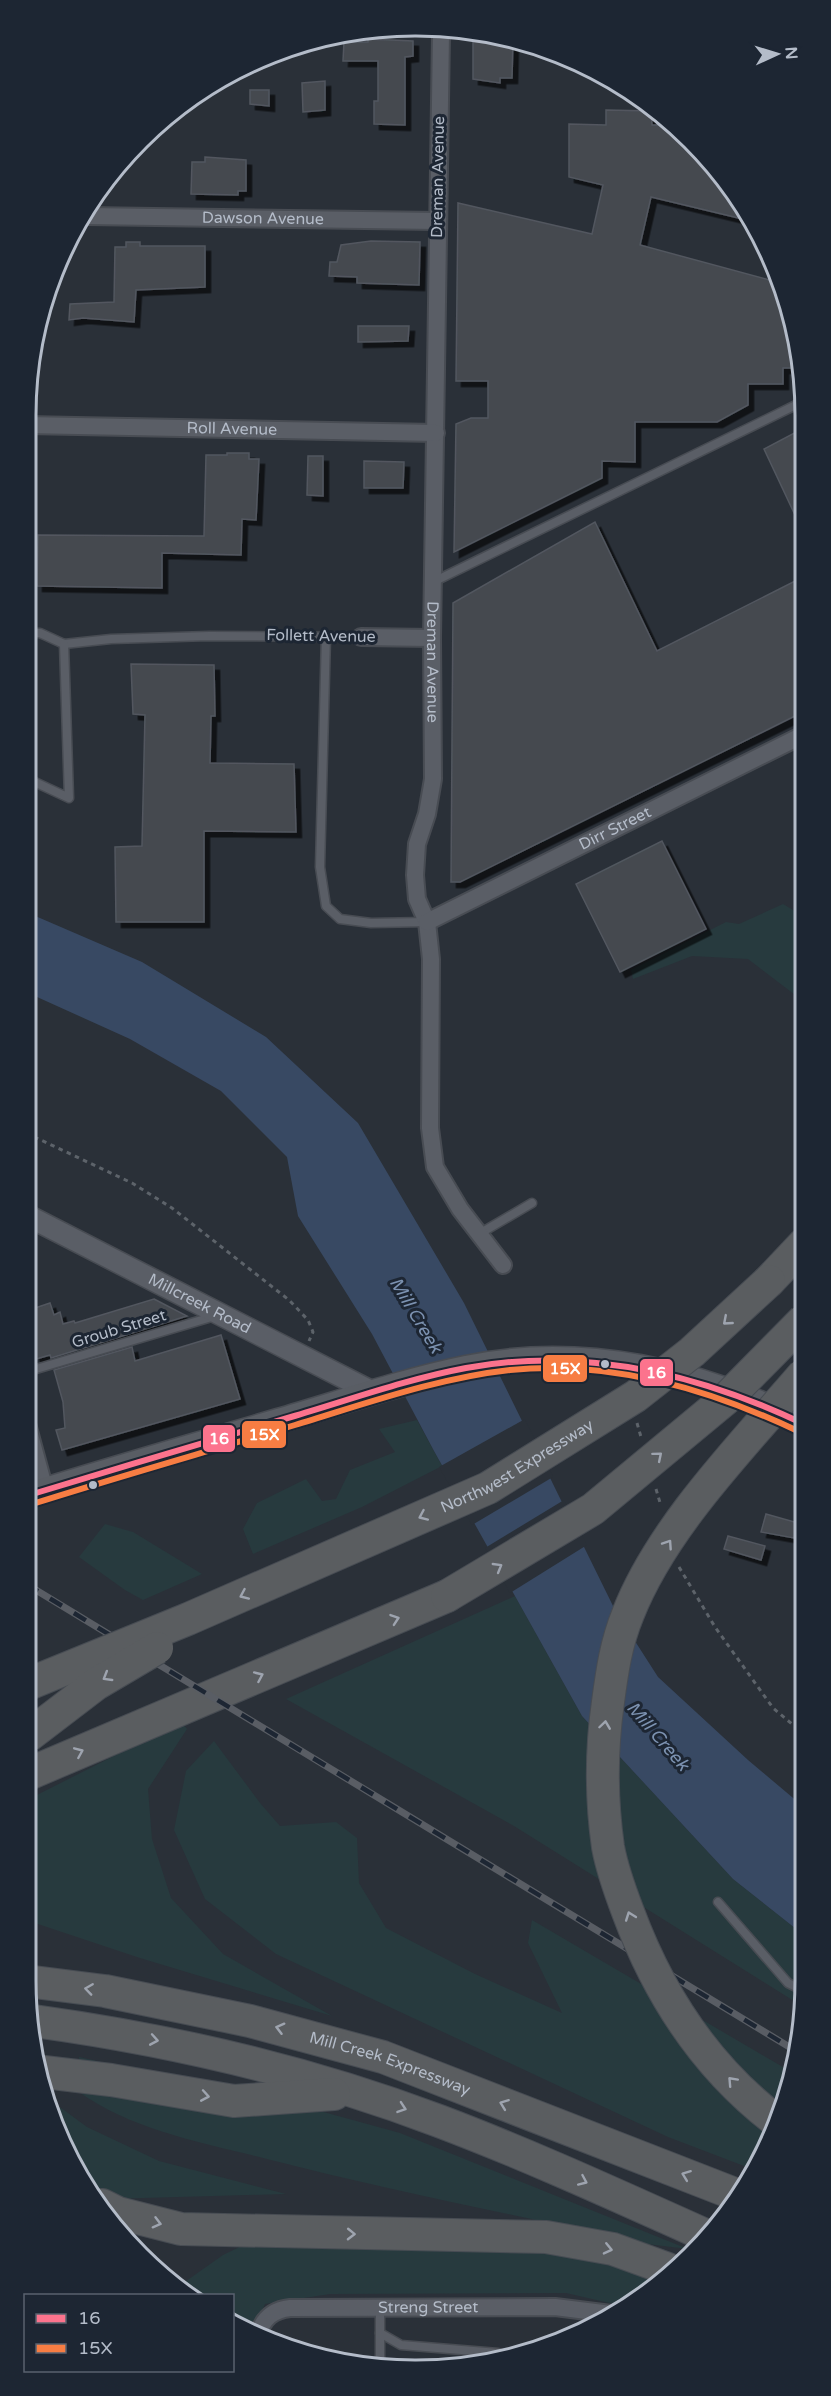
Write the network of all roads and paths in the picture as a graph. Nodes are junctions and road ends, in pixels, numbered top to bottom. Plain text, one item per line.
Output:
1 (441, 37) edge
2 (93, 216) edge
3 (437, 221) junction
4 (795, 406) edge
5 (36, 425) edge
6 (436, 433) junction
7 (433, 582) junction
8 (36, 633) edge
9 (326, 636) junction
10 (361, 637) joint
11 (432, 638) junction
12 (64, 644) junction
13 (795, 739) edge
14 (36, 783) edge
15 (427, 922) junction
16 (36, 1138) edge
17 (532, 1203) dead end
18 (36, 1220) edge
19 (479, 1234) junction
20 (795, 1254) edge
21 (503, 1265) dead end
22 (220, 1314) junction
23 (795, 1329) edge
24 (306, 1347) dead end
25 (36, 1369) edge
26 (795, 1384) edge
27 (374, 1393) junction
28 (634, 1412) dead end
29 (795, 1420) edge
30 (644, 1447) dead end
31 (654, 1481) dead end
32 (36, 1493) edge
33 (664, 1515) dead end
34 (677, 1561) dead end
35 (188, 1619) junction
36 (36, 1681) edge
37 (795, 1727) edge
38 (36, 1730) edge
39 (36, 1770) edge
40 (718, 1902) dead end
41 (36, 1981) edge
42 (795, 1986) edge
43 (38, 2022) edge
44 (47, 2072) edge
45 (357, 2093) junction
46 (770, 2116) edge
47 (730, 2192) edge
48 (112, 2210) edge
49 (700, 2232) edge
50 (664, 2268) edge
51 (381, 2308) junction
52 (599, 2312) edge
53 (260, 2327) edge
54 (380, 2333) junction
55 (492, 2353) edge
56 (380, 2358) edge

1 - 3 street, Dreman Avenue
2 - 3 street, Dawson Avenue
3 - 6 street, Dreman Avenue
4 - 7 lane
5 - 6 street, Roll Avenue
6 - 7 street, Dreman Avenue
7 - 11 street, Dreman Avenue
8 - 12 lane
9 - 10 lane, Follett Avenue
9 - 12 lane, Follett Avenue
9 - 15 lane
10 - 11 street, Follett Avenue
11 - 15 street, Dreman Avenue
12 - 14 lane
13 - 15 street, Dirr Street
15 - 19 street, Dreman Avenue
16 - 24 path
17 - 19 lane
18 - 22 street, Millcreek Road
19 - 21 street, Dreman Avenue
20 -> 35 highway, Northwest Expressway, bridge
22 - 25 lane, Groub Street
22 - 27 street, Millcreek Road
39 -> 23 highway, bridge
46 -> 26 highway, bridge
27 - 29 main road
27 - 32 main road
28 - 30 path
31 - 33 path
34 - 37 path
35 - 36 highway, Northwest Expressway, bridge
35 -> 38 highway, bridge
40 - 42 lane
47 -> 41 highway, Mill Creek Expressway
43 -> 45 highway
44 -> 45 highway
45 -> 49 highway
48 -> 50 highway
51 - 52 street, Streng Street
51 - 53 street, Streng Street
51 - 54 lane
54 - 55 lane
54 - 56 lane

